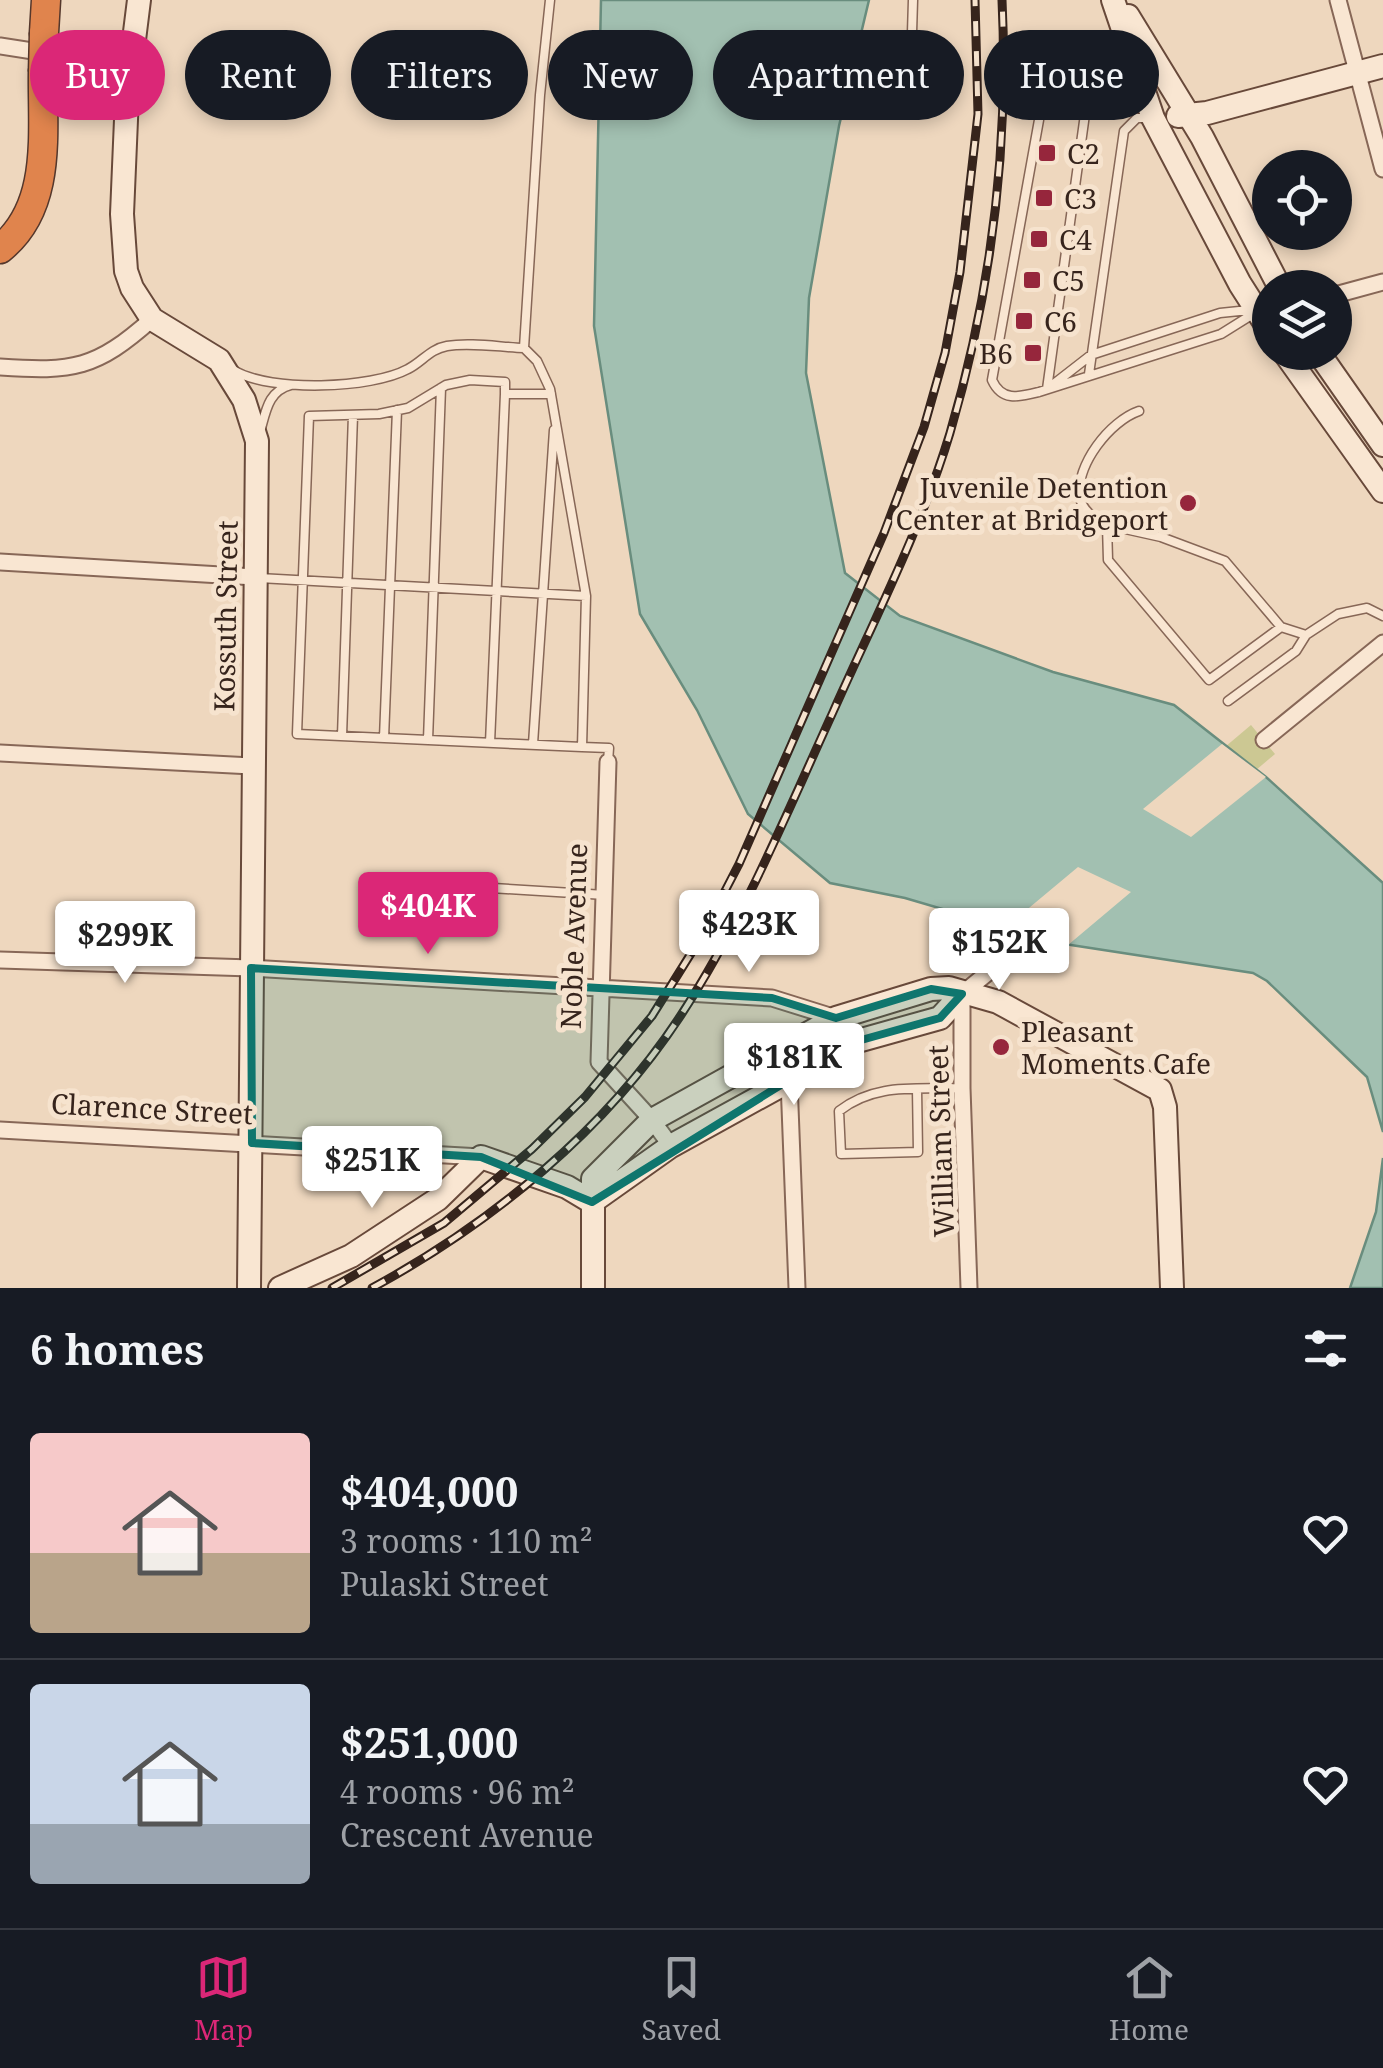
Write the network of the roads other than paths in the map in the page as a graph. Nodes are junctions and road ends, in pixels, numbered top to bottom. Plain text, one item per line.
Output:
1 (46, 0) edge
2 (139, 0) edge
3 (550, 0) edge
4 (913, 0) edge
5 (1115, 0) edge
6 (1338, 0) edge
7 (135, 30) edge
8 (912, 30) edge
9 (1124, 30) edge
10 (0, 46) edge
11 (30, 51) edge
12 (1383, 66) edge
13 (1356, 74) junction
14 (1189, 114) junction
15 (1159, 117) edge
16 (128, 120) edge
17 (1135, 120) edge
18 (1153, 120) edge
19 (1383, 169) edge
20 (0, 250) edge
21 (1271, 270) edge
22 (1383, 282) edge
23 (1252, 290) edge
24 (1352, 290) edge
25 (1252, 310) edge
26 (1252, 316) edge
27 (152, 319) junction
28 (524, 348) junction
29 (1091, 355) junction
30 (219, 360) junction
31 (0, 366) edge
32 (1297, 370) edge
33 (1331, 370) edge
34 (1088, 374) junction
35 (296, 384) junction
36 (441, 388) junction
37 (1047, 389) junction
38 (505, 394) junction
39 (551, 394) junction
40 (397, 410) junction
41 (1139, 411) dead end
42 (353, 415) junction
43 (555, 416) junction
44 (258, 441) junction
45 (1383, 444) edge
46 (1383, 492) edge
47 (1107, 525) junction
48 (0, 562) edge
49 (255, 578) junction
50 (301, 580) junction
51 (346, 582) junction
52 (388, 585) junction
53 (434, 587) junction
54 (497, 591) junction
55 (542, 593) junction
56 (586, 596) junction
57 (1383, 616) edge
58 (1281, 628) junction
59 (1306, 635) junction
60 (1383, 642) edge
61 (1228, 701) dead end
62 (342, 736) junction
63 (384, 738) junction
64 (428, 740) junction
65 (1264, 740) dead end
66 (490, 743) junction
67 (533, 744) junction
68 (582, 747) junction
69 (0, 754) edge
70 (608, 762) joint
71 (252, 766) junction
72 (395, 882) dead end
73 (605, 894) junction
74 (1007, 957) dead end
75 (0, 960) edge
76 (251, 968) junction
77 (602, 990) junction
78 (962, 994) junction
79 (836, 1018) junction
80 (847, 1044) junction
81 (774, 1052) junction
82 (790, 1080) junction
83 (962, 1088) junction
84 (917, 1090) junction
85 (652, 1120) junction
86 (0, 1130) edge
87 (252, 1143) junction
88 (671, 1146) junction
89 (481, 1157) junction
90 (592, 1202) junction
91 (249, 1288) edge
92 (280, 1288) edge
93 (593, 1288) edge
94 (797, 1288) edge
95 (969, 1288) edge
96 (1172, 1288) edge

1 - 20 highway, bridge
2 - 7 main road
3 - 28 lane
4 - 8 lane
5 - 9 main road
5 - 14 main road
6 - 13 street
10 - 11 street
12 - 13 main road
13 - 14 main road
13 - 19 street
14 - 15 main road
14 - 21 main road
16 - 27 main road
17 - 29 lane
18 - 23 main road
22 - 24 street
25 - 29 lane
26 - 34 lane
27 - 30 main road, Kossuth Street
27 - 31 street
28 - 35 lane
28 - 39 lane
29 - 34 lane
29 - 37 lane
30 - 35 lane
30 - 44 main road, Kossuth Street
32 - 46 main road
33 - 45 main road
34 - 37 lane
35 - 44 lane
36 - 38 lane
36 - 40 lane
36 - 53 lane
37 - 37 lane
38 - 39 lane
38 - 54 lane
39 - 43 lane
40 - 42 lane
40 - 52 lane
41 - 47 lane
42 - 50 lane
42 - 51 lane
43 - 55 lane
43 - 56 lane
44 - 49 main road, Kossuth Street
47 - 58 lane
47 - 58 lane
48 - 49 street
49 - 50 lane
49 - 71 main road, Kossuth Street
50 - 51 lane
50 - 62 lane
51 - 52 lane
51 - 62 lane
52 - 53 lane
52 - 63 lane
53 - 54 lane
53 - 64 lane
54 - 55 lane
54 - 66 lane
55 - 56 lane
55 - 67 lane
56 - 68 lane
57 - 59 lane
58 - 59 lane
59 - 61 lane
60 - 65 street
62 - 63 lane
63 - 64 lane
64 - 66 lane
66 - 67 lane
67 - 68 lane
68 - 70 lane
69 - 71 street
70 - 73 street, Noble Avenue
71 - 76 main road, Kossuth Street
72 - 73 lane
73 - 77 street, Noble Avenue
74 - 78 street
75 - 76 street
76 - 77 street
76 - 87 main road, Kossuth Street
77 - 79 street
77 - 85 street, Noble Avenue
78 - 79 main road
78 - 80 main road
78 - 83 street, William Street
78 - 96 main road
79 - 80 street
79 - 81 main road
80 - 82 main road
81 - 82 street
81 - 85 main road
82 - 88 main road
82 - 94 street
83 - 84 lane
83 - 95 street, William Street
84 - 84 lane
85 - 88 street, Noble Avenue
85 - 90 main road
86 - 87 street, Clarence Street
87 - 89 street, Clarence Street
87 - 91 main road, Kossuth Street
88 - 90 main road
89 - 90 main road, Clarence Street
89 - 92 main road
90 - 93 main road

